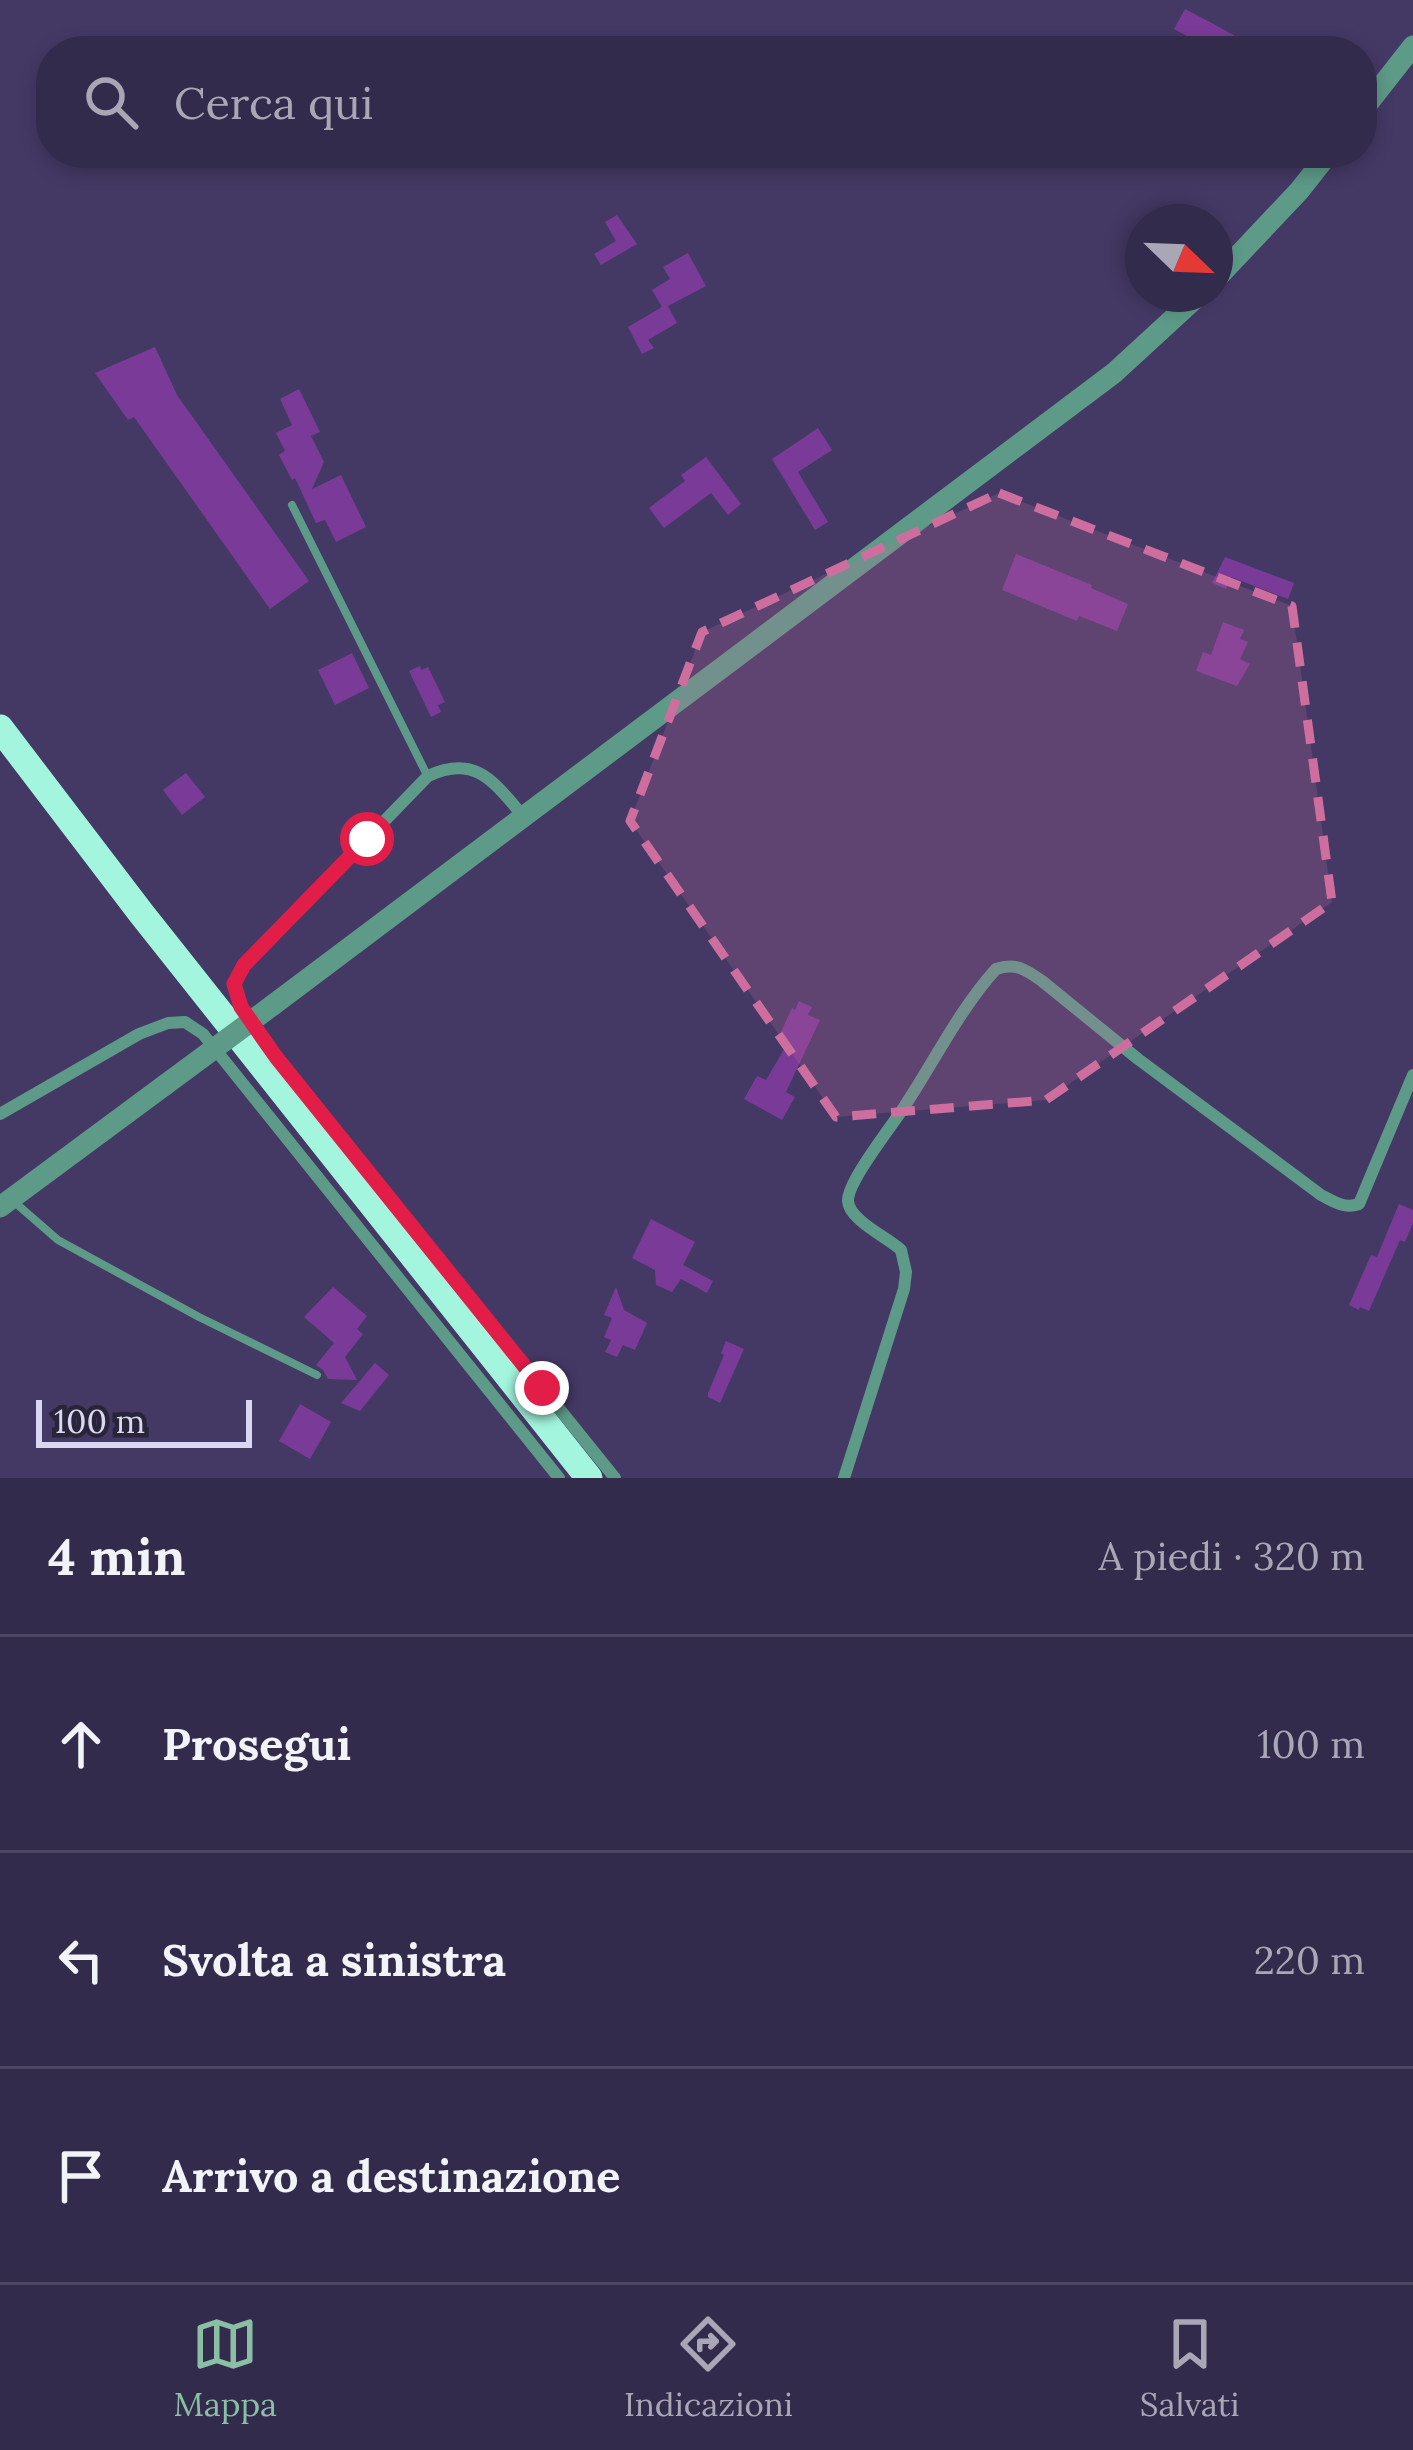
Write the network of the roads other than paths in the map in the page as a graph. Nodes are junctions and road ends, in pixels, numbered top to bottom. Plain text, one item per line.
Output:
1 (1413, 46) edge
2 (1377, 92) edge
3 (1317, 168) edge
4 (1233, 261) edge
5 (1180, 312) edge
6 (292, 505) dead end
7 (0, 728) edge
8 (428, 776) junction
9 (525, 818) junction
10 (1413, 1075) edge
11 (0, 1114) edge
12 (5, 1203) edge
13 (317, 1375) dead end
14 (559, 1478) edge
15 (590, 1478) edge
16 (615, 1478) edge
17 (844, 1478) edge

1 - 2 street
3 - 4 street
5 - 9 street
6 - 8 lane
7 - 15 highway
8 - 9 street
8 - 16 street
9 - 12 street, bridge
10 - 17 street
11 - 14 street
12 - 13 lane

